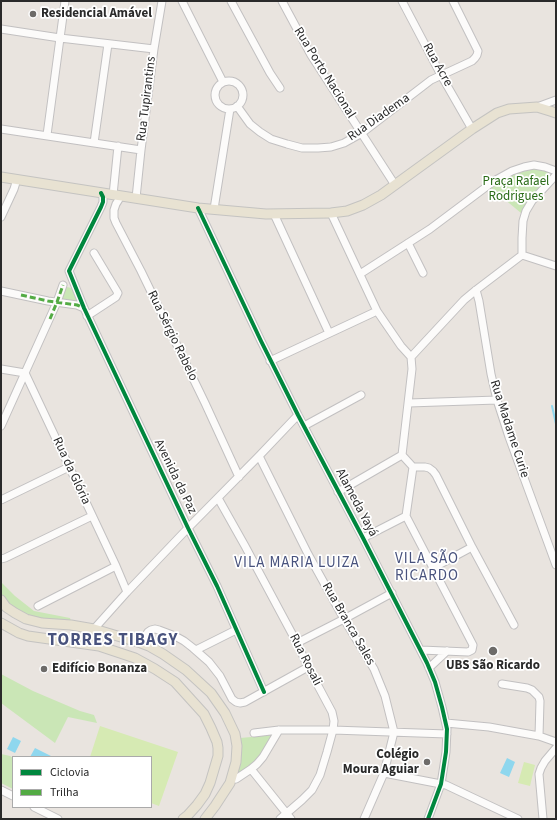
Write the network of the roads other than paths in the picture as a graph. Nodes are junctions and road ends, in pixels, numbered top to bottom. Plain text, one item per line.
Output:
1 (65, 1) edge
2 (162, 1) edge
3 (182, 1) edge
4 (231, 1) edge
5 (282, 1) edge
6 (402, 1) edge
7 (453, 1) edge
8 (1, 30) edge
9 (60, 38) junction
10 (108, 44) junction
11 (154, 49) junction
12 (441, 75) junction
13 (223, 82) junction
14 (280, 88) dead end
15 (556, 100) edge
16 (233, 108) junction
17 (537, 108) junction
18 (556, 108) edge
19 (556, 113) edge
20 (1, 129) edge
21 (472, 129) junction
22 (362, 134) junction
23 (47, 136) junction
24 (94, 142) junction
25 (118, 146) junction
26 (141, 150) junction
27 (556, 171) edge
28 (1, 176) edge
29 (556, 176) edge
30 (17, 179) junction
31 (395, 184) junction
32 (101, 193) junction
33 (117, 195) junction
34 (136, 198) junction
35 (101, 207) junction
36 (198, 208) junction
37 (214, 209) junction
38 (114, 210) junction
39 (331, 213) junction
40 (274, 214) junction
41 (1, 217) edge
42 (408, 243) junction
43 (94, 253) dead end
44 (522, 255) junction
45 (556, 266) edge
46 (423, 273) dead end
47 (360, 274) junction
48 (63, 285) dead end
49 (476, 290) junction
50 (1, 291) edge
51 (58, 302) junction
52 (84, 308) junction
53 (377, 311) junction
54 (87, 316) junction
55 (329, 333) junction
56 (411, 357) junction
57 (270, 361) junction
58 (1, 369) edge
59 (25, 373) junction
60 (361, 395) dead end
61 (497, 400) junction
62 (409, 403) junction
63 (298, 415) junction
64 (1, 426) edge
65 (304, 426) junction
66 (402, 455) junction
67 (259, 456) junction
68 (69, 467) junction
69 (413, 467) junction
70 (239, 477) junction
71 (338, 492) junction
72 (218, 498) junction
73 (1, 500) edge
74 (92, 516) junction
75 (406, 516) junction
76 (188, 528) junction
77 (363, 538) junction
78 (472, 547) junction
79 (1, 559) edge
80 (556, 565) edge
81 (116, 566) junction
82 (433, 568) junction
83 (127, 592) junction
84 (392, 594) junction
85 (1, 600) edge
86 (38, 606) dead end
87 (344, 619) junction
88 (1, 623) edge
89 (514, 625) dead end
90 (94, 629) junction
91 (236, 630) junction
92 (82, 643) junction
93 (141, 643) junction
94 (297, 643) junction
95 (96, 645) junction
96 (196, 650) junction
97 (421, 650) junction
98 (447, 651) junction
99 (308, 668) junction
100 (429, 668) junction
101 (502, 684) dead end
102 (264, 692) junction
103 (446, 723) junction
104 (279, 730) junction
105 (333, 730) junction
106 (394, 732) junction
107 (254, 734) dead end
108 (447, 734) junction
109 (540, 736) junction
110 (556, 742) edge
111 (556, 748) edge
112 (252, 769) junction
113 (384, 773) junction
114 (236, 779) dead end
115 (440, 784) junction
116 (1, 790) edge
117 (12, 796) edge
118 (36, 808) edge
119 (289, 816) edge
120 (58, 819) edge
121 (183, 819) edge
122 (205, 819) edge
123 (280, 819) edge
124 (364, 819) edge
125 (428, 819) edge
126 (518, 819) edge
127 (542, 819) edge

1 - 9 street
2 - 11 street, Rua Tupirantins
3 - 13 street
4 - 14 street
5 - 22 street, Rua Porto Nacional
6 - 12 street, Rua Acre
7 - 12 street, Rua Diadema
8 - 9 street
9 - 10 street
9 - 23 street
10 - 11 street
10 - 24 street
11 - 26 street, Rua Tupirantins
12 - 21 street, Rua Acre
12 - 22 street, Rua Diadema
13 - 16 street
13 - 16 street
15 - 17 street
16 - 22 street, Rua Diadema
16 - 37 street
17 - 19 main road
17 - 21 main road
18 - 19 street
20 - 23 street
21 - 31 main road
22 - 31 street, Rua Porto Nacional
23 - 24 street
24 - 25 street
25 - 26 street
25 - 33 street
26 - 34 street, Rua Tupirantins
27 - 42 street
28 - 30 main road
29 - 44 street
30 - 32 main road
30 - 41 street
31 - 39 main road
32 - 33 main road
32 - 35 street
33 - 34 main road
33 - 38 street
34 - 36 main road
35 - 38 street
35 - 52 street, Avenida da Paz
36 - 37 main road
36 - 57 street, Alameda Yayá
37 - 40 main road
38 - 70 street, Rua Sérgio Rabelo
39 - 40 main road
39 - 47 street
40 - 55 street
42 - 46 street
42 - 47 street
43 - 54 street
44 - 45 street
44 - 49 street
47 - 53 street
48 - 51 street
49 - 56 street
49 - 61 street, Rua Madame Curie
50 - 51 street
51 - 52 street
51 - 59 street
52 - 54 street, Avenida da Paz
53 - 55 street
53 - 56 street
54 - 76 street, Avenida da Paz
55 - 57 street
56 - 62 street
57 - 63 street, Alameda Yayá
58 - 59 street
59 - 64 street
59 - 68 street, Rua da Glória
60 - 65 street
61 - 62 street
61 - 80 street, Rua Madame Curie
62 - 66 street
63 - 65 street, Alameda Yayá
63 - 67 street
65 - 71 street, Alameda Yayá
66 - 69 street
66 - 71 street
67 - 70 street
67 - 87 street, Rua Branca Sales
68 - 73 street
68 - 74 street, Rua da Glória
69 - 75 street
69 - 78 street
70 - 72 street
71 - 77 street, Alameda Yayá
72 - 76 street
72 - 94 street, Rua Rosali
74 - 79 street
74 - 81 street, Rua da Glória
75 - 77 street
75 - 82 street
76 - 83 street
76 - 91 street, Avenida da Paz
77 - 84 street, Alameda Yayá
78 - 82 street
78 - 89 street
81 - 83 street, Rua da Glória
81 - 86 street
82 - 98 street
83 - 90 street
84 - 87 street
84 - 97 street, Alameda Yayá
85 - 90 main road
87 - 94 street
87 - 106 street, Rua Branca Sales
88 - 92 main road
90 - 92 main road
90 - 93 main road
90 - 95 main road
91 - 96 street
91 - 102 street, Avenida da Paz
92 - 95 main road
93 - 96 street
93 - 122 main road
94 - 99 street, Rua Rosali
95 - 121 main road
96 - 102 street
97 - 98 street
97 - 100 street, Alameda Yayá
98 - 100 street
99 - 102 street
99 - 105 street, Rua Rosali
100 - 103 street, Alameda Yayá
101 - 109 street
103 - 108 street, Alameda Yayá
103 - 109 street
104 - 105 street
104 - 107 street
104 - 112 street
105 - 106 street
105 - 119 street, Rua Rosali
106 - 108 street
106 - 113 street
108 - 115 street, Alameda Yayá
109 - 110 street
111 - 127 street
112 - 114 street
112 - 119 street
113 - 115 street
113 - 124 street
115 - 125 street, Alameda Yayá
115 - 126 street
116 - 117 street
118 - 120 street
119 - 123 street, Rua Rosali

